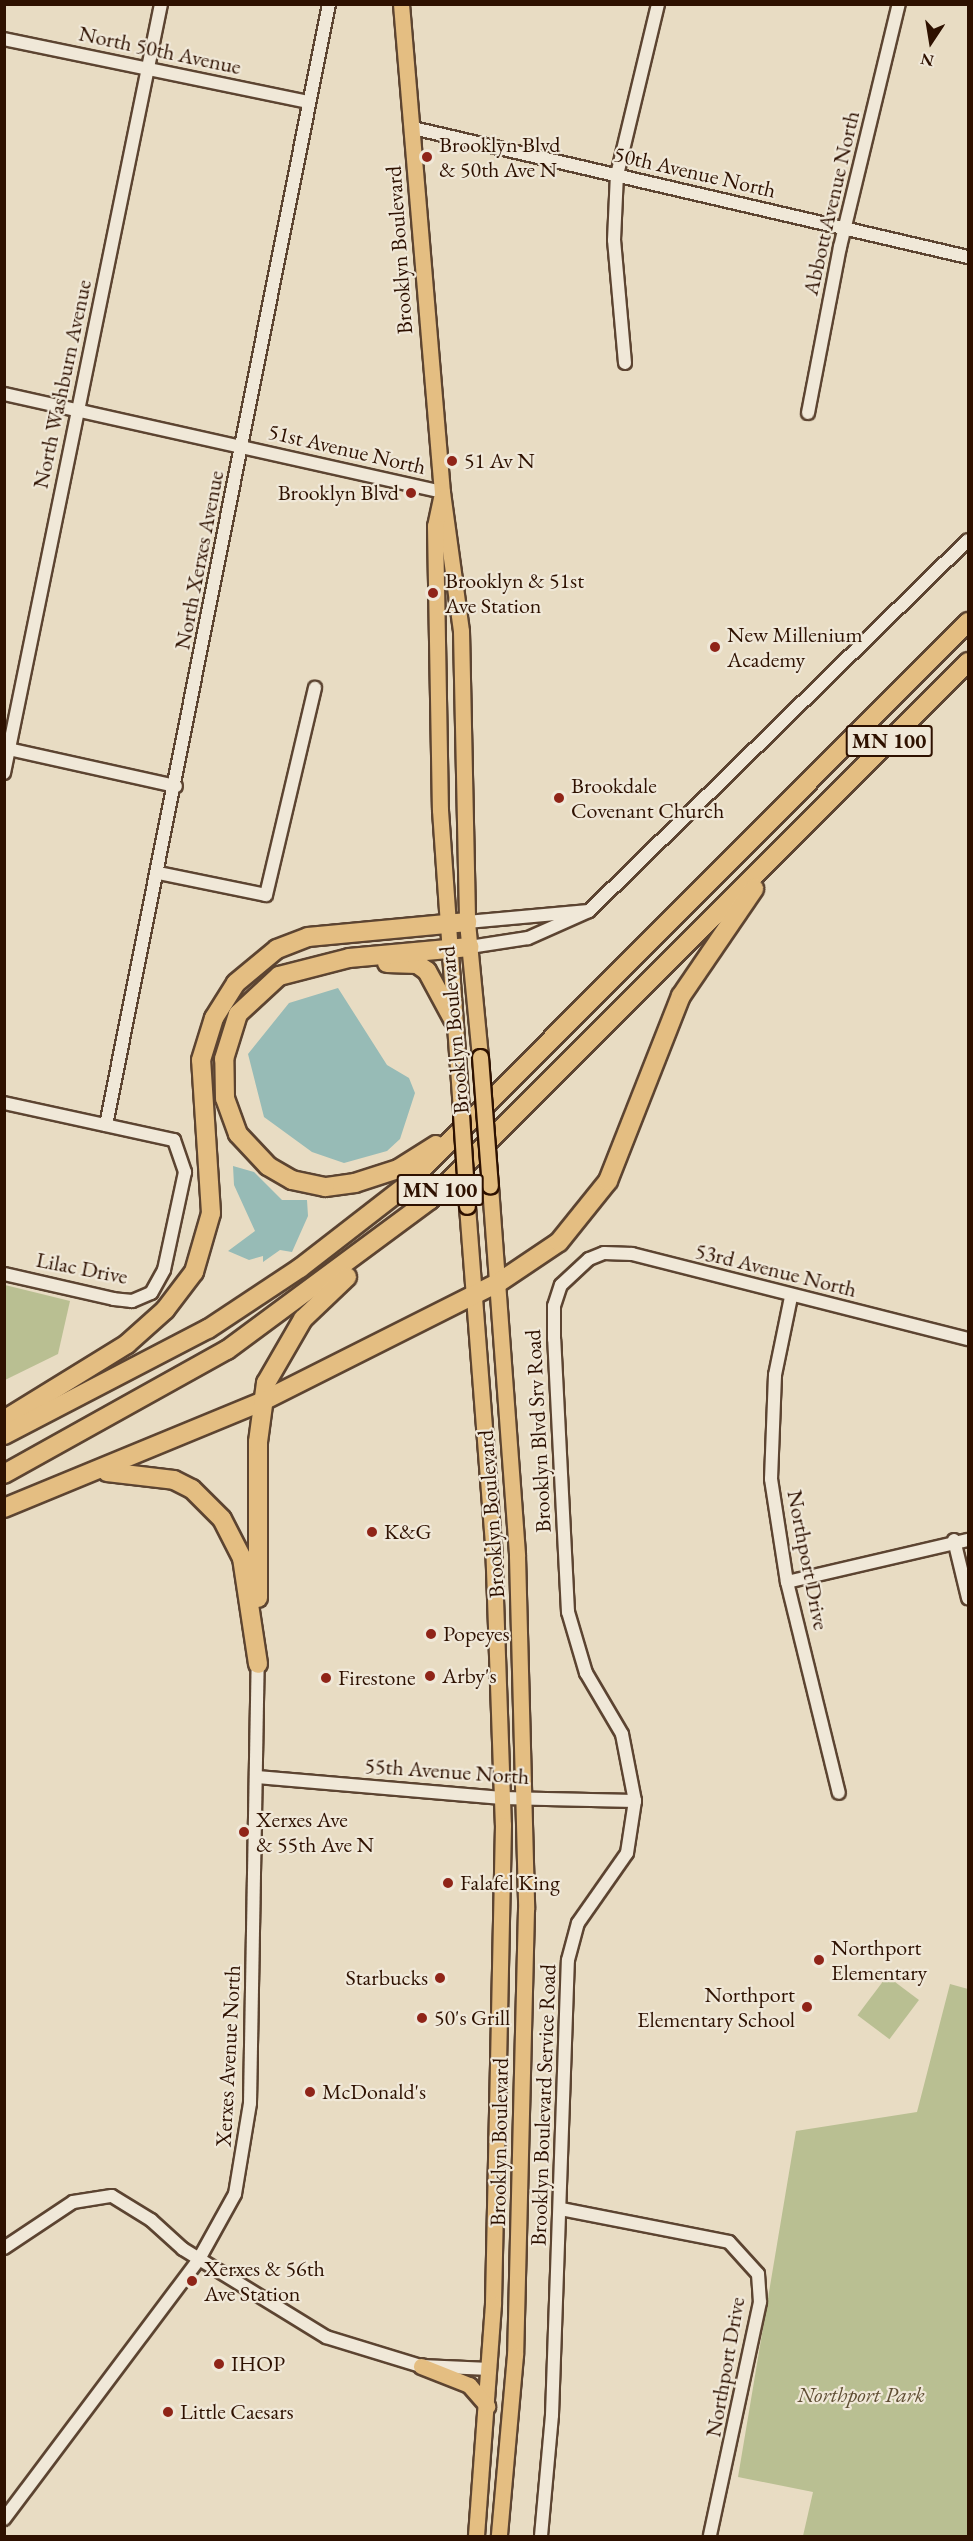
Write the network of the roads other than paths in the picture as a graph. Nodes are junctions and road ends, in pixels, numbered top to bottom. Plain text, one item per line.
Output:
1 (162, 4) edge
2 (329, 4) edge
3 (401, 4) edge
4 (658, 4) edge
5 (899, 4) edge
6 (4, 39) edge
7 (148, 69) junction
8 (307, 102) junction
9 (413, 128) junction
10 (617, 175) junction
11 (847, 229) junction
12 (969, 257) edge
13 (625, 363) dead end
14 (4, 394) edge
15 (78, 410) junction
16 (808, 413) dead end
17 (243, 446) junction
18 (442, 492) junction
19 (969, 540) edge
20 (969, 622) edge
21 (969, 662) edge
22 (315, 688) dead end
23 (7, 749) edge
24 (4, 773) edge
25 (176, 786) junction
26 (809, 821) junction
27 (159, 873) junction
28 (589, 911) junction
29 (467, 922) junction
30 (445, 923) junction
31 (470, 947) junction
32 (446, 948) junction
33 (298, 969) junction
34 (453, 1019) junction
35 (512, 1083) junction
36 (4, 1103) edge
37 (106, 1125) junction
38 (430, 1200) junction
39 (575, 1268) joint
40 (4, 1274) edge
41 (498, 1283) junction
42 (471, 1296) junction
43 (791, 1297) junction
44 (969, 1339) edge
45 (263, 1401) junction
46 (4, 1420) edge
47 (4, 1435) edge
48 (4, 1474) edge
49 (88, 1476) junction
50 (4, 1508) edge
51 (954, 1540) junction
52 (969, 1540) edge
53 (787, 1582) junction
54 (258, 1598) joint
55 (969, 1598) edge
56 (567, 1599) joint
57 (258, 1664) junction
58 (257, 1777) junction
59 (839, 1793) dead end
60 (502, 1798) junction
61 (525, 1798) junction
62 (635, 1801) junction
63 (561, 2209) junction
64 (4, 2248) edge
65 (199, 2259) junction
66 (421, 2366) junction
67 (490, 2369) junction
68 (487, 2406) junction
69 (508, 2450) junction
70 (4, 2519) edge
71 (476, 2536) edge
72 (499, 2536) edge
73 (541, 2536) edge
74 (710, 2536) edge

1 - 7 street, North Washburn Avenue
2 - 8 street, North Xerxes Avenue
3 - 9 main road, Brooklyn Boulevard
4 - 10 street
5 - 11 street, Abbott Avenue North
6 - 7 street, North 50th Avenue
7 - 8 street, North 50th Avenue
7 - 15 street, North Washburn Avenue
8 - 17 street, North Xerxes Avenue
9 - 10 street, 50th Avenue North
9 - 18 main road, Brooklyn Boulevard
10 - 11 street, 50th Avenue North
10 - 13 street
11 - 12 street, 50th Avenue North
11 - 16 street, Abbott Avenue North
14 - 15 street, 51st Avenue North
15 - 17 street, 51st Avenue North
15 - 23 street, North Washburn Avenue
17 - 18 street, 51st Avenue North
17 - 25 street, North Xerxes Avenue
18 - 29 main road, Brooklyn Boulevard
18 - 30 main road, Brooklyn Boulevard
19 - 28 street
20 - 35 highway, MN 100
21 - 26 highway, MN 100
22 - 27 street
23 - 24 street, North Washburn Avenue
23 - 25 street
25 - 27 street, North Xerxes Avenue
26 - 38 highway, MN 100
26 - 41 highway
27 - 37 street, North Xerxes Avenue
28 - 29 street
28 - 31 street
29 - 30 highway
29 - 31 main road, Brooklyn Boulevard
30 - 32 main road, Brooklyn Boulevard
30 - 46 highway
31 - 32 highway
31 - 41 main road, Brooklyn Boulevard, bridge
32 - 33 highway
32 - 34 main road, Brooklyn Boulevard
33 - 34 highway
33 - 35 highway
34 - 42 main road, Brooklyn Boulevard, bridge
35 - 47 highway, MN 100
36 - 37 street
37 - 40 street, Lilac Drive
38 - 45 highway
38 - 48 highway, MN 100
39 - 43 street, 53rd Avenue North
39 - 56 street, Brooklyn Blvd Srv Road
41 - 42 highway
41 - 61 main road, Brooklyn Boulevard
42 - 45 highway
42 - 60 main road, Brooklyn Boulevard
43 - 44 street, 53rd Avenue North
43 - 53 street, Northport Drive
45 - 49 highway
45 - 54 highway
49 - 50 highway
49 - 57 highway
51 - 52 street
51 - 53 street
51 - 55 street
53 - 59 street, Northport Drive
54 - 57 street, Xerxes Avenue North
56 - 62 street, Brooklyn Boulevard Service Road
57 - 58 street, Xerxes Avenue North
58 - 60 street, 55th Avenue North
58 - 65 street, Xerxes Avenue North
60 - 61 street, 55th Avenue North
60 - 67 main road, Brooklyn Boulevard
61 - 62 street, 55th Avenue North
61 - 69 main road, Brooklyn Boulevard
62 - 63 street, Brooklyn Boulevard Service Road
63 - 73 street, Brooklyn Boulevard Service Road
63 - 74 street, Northport Drive
64 - 65 street
65 - 66 street
65 - 70 street, Xerxes Avenue North
66 - 67 street
66 - 68 main road
67 - 68 main road, Brooklyn Boulevard
67 - 69 main road
68 - 71 main road, Brooklyn Boulevard
69 - 72 main road, Brooklyn Boulevard

